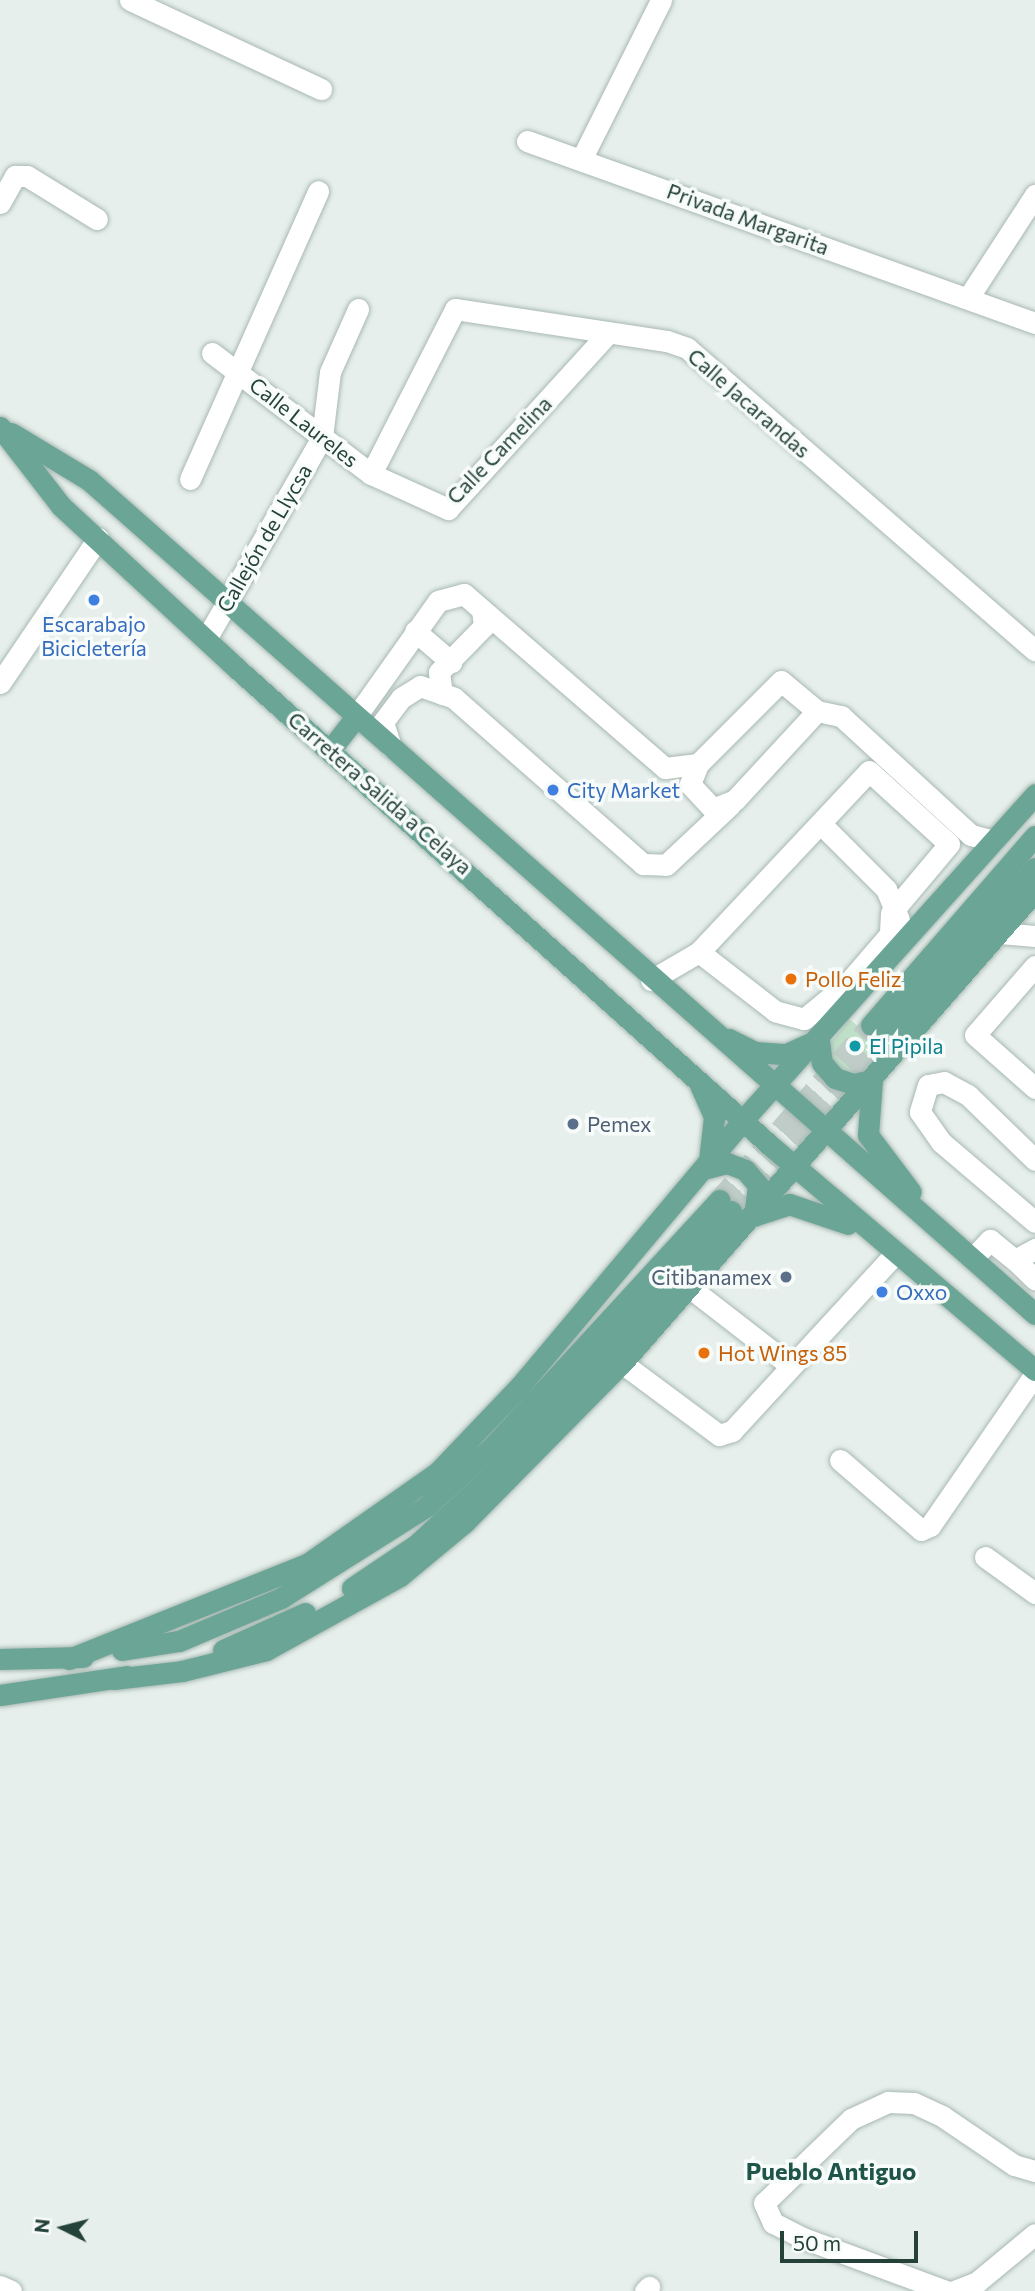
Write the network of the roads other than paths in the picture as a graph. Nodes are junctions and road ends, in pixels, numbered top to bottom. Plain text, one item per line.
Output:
1 (130, 0) edge
2 (661, 0) edge
3 (321, 89) dead end
4 (527, 141) dead end
5 (581, 160) junction
6 (318, 191) dead end
7 (1035, 195) edge
8 (0, 203) edge
9 (97, 219) dead end
10 (968, 298) junction
11 (358, 309) dead end
12 (1035, 323) edge
13 (608, 333) junction
14 (212, 353) dead end
15 (237, 369) junction
16 (0, 427) edge
17 (322, 437) junction
18 (371, 474) junction
19 (190, 479) dead end
20 (98, 538) junction
21 (226, 607) junction
22 (482, 610) junction
23 (415, 631) junction
24 (206, 639) junction
25 (1035, 652) edge
26 (451, 662) junction
27 (0, 683) edge
28 (442, 694) junction
29 (817, 711) junction
30 (355, 718) junction
31 (391, 747) junction
32 (330, 750) junction
33 (698, 764) junction
34 (1035, 794) edge
35 (735, 800) junction
36 (822, 825) junction
37 (1035, 836) edge
38 (993, 841) junction
39 (1035, 868) edge
40 (1035, 891) edge
41 (891, 913) junction
42 (920, 922) junction
43 (1000, 933) junction
44 (1035, 936) edge
45 (699, 952) junction
46 (1035, 966) edge
47 (651, 980) junction
48 (701, 1026) junction
49 (819, 1040) junction
50 (677, 1056) junction
51 (872, 1080) junction
52 (773, 1088) junction
53 (1035, 1088) edge
54 (743, 1120) junction
55 (826, 1133) junction
56 (1035, 1160) edge
57 (707, 1168) junction
58 (796, 1168) junction
59 (754, 1216) junction
60 (1035, 1222) edge
61 (946, 1234) junction
62 (1035, 1249) edge
63 (895, 1254) junction
64 (973, 1258) junction
65 (1015, 1260) junction
66 (1035, 1279) edge
67 (689, 1287) junction
68 (1035, 1314) edge
69 (622, 1363) junction
70 (791, 1366) junction
71 (1035, 1372) edge
72 (839, 1460) dead end
73 (985, 1557) dead end
74 (1035, 1593) edge
75 (0, 1659) edge
76 (69, 1659) junction
77 (114, 1679) junction
78 (0, 1695) edge
79 (1035, 2171) edge
80 (1035, 2234) edge
81 (0, 2286) edge
82 (11, 2291) edge
83 (946, 2291) edge
84 (954, 2291) edge

1 - 3 street
2 - 5 street
4 - 5 street, Privada Margarita
5 - 10 street, Privada Margarita
6 - 15 street
7 - 10 street
8 - 9 street
10 - 12 street, Privada Margarita
11 - 17 street
13 - 18 street, Calle Camelina
13 - 18 street, Calle Jacarandas
13 - 25 street, Calle Jacarandas
14 - 15 street, Calle Laureles
15 - 17 street, Calle Laureles
15 - 19 street
16 - 20 main road, Carretera Salida a Celaya
16 - 21 main road, Carretera Salida a Celaya
17 - 18 street, Calle Laureles
17 - 21 street, Callejón de Llycsa
20 - 24 main road, Carretera Salida a Celaya
20 - 27 street
21 - 24 street, Callejón de Llycsa
21 - 30 main road, Carretera Salida a Celaya
22 - 23 street
22 - 26 street
22 - 33 street
23 - 26 street
23 - 30 street
24 - 32 main road, Carretera Salida a Celaya
26 - 28 street
28 - 31 street
28 - 35 street
29 - 33 street
29 - 35 street
29 - 38 street
30 - 31 main road, Carretera Salida a Celaya
30 - 32 main road
31 - 47 main road, Carretera Salida a Celaya
32 - 50 main road, Carretera Salida a Celaya
33 - 35 street
34 - 38 main road
36 - 41 street
36 - 41 street
36 - 45 street
37 - 39 main road
38 - 42 main road
40 - 43 main road
41 - 42 street
41 - 45 street
42 - 49 main road
43 - 44 street
43 - 51 main road
45 - 47 street
46 - 53 street
47 - 48 main road, Carretera Salida a Celaya
48 - 49 main road
48 - 52 main road, Carretera Salida a Celaya
49 - 51 main road
49 - 52 main road
50 - 54 main road, Carretera Salida a Celaya
50 - 57 main road
51 - 55 main road
51 - 61 main road
52 - 54 main road
52 - 55 main road, Carretera Salida a Celaya
54 - 57 main road
54 - 58 main road, Carretera Salida a Celaya
55 - 58 main road
55 - 61 main road, Carretera Salida a Celaya
56 - 60 street
57 - 59 main road
57 - 76 main road
58 - 59 main road
58 - 63 main road, Carretera Salida a Celaya
59 - 63 main road
59 - 67 main road
61 - 64 main road
62 - 65 street
63 - 70 street
63 - 71 main road
64 - 65 street
64 - 68 main road
65 - 66 street
67 - 69 main road
67 - 70 street
69 - 70 street
69 - 77 main road
71 - 72 street
73 - 74 street
75 - 76 main road
76 - 77 main road
77 - 78 main road
79 - 83 street
80 - 84 street
81 - 82 street

